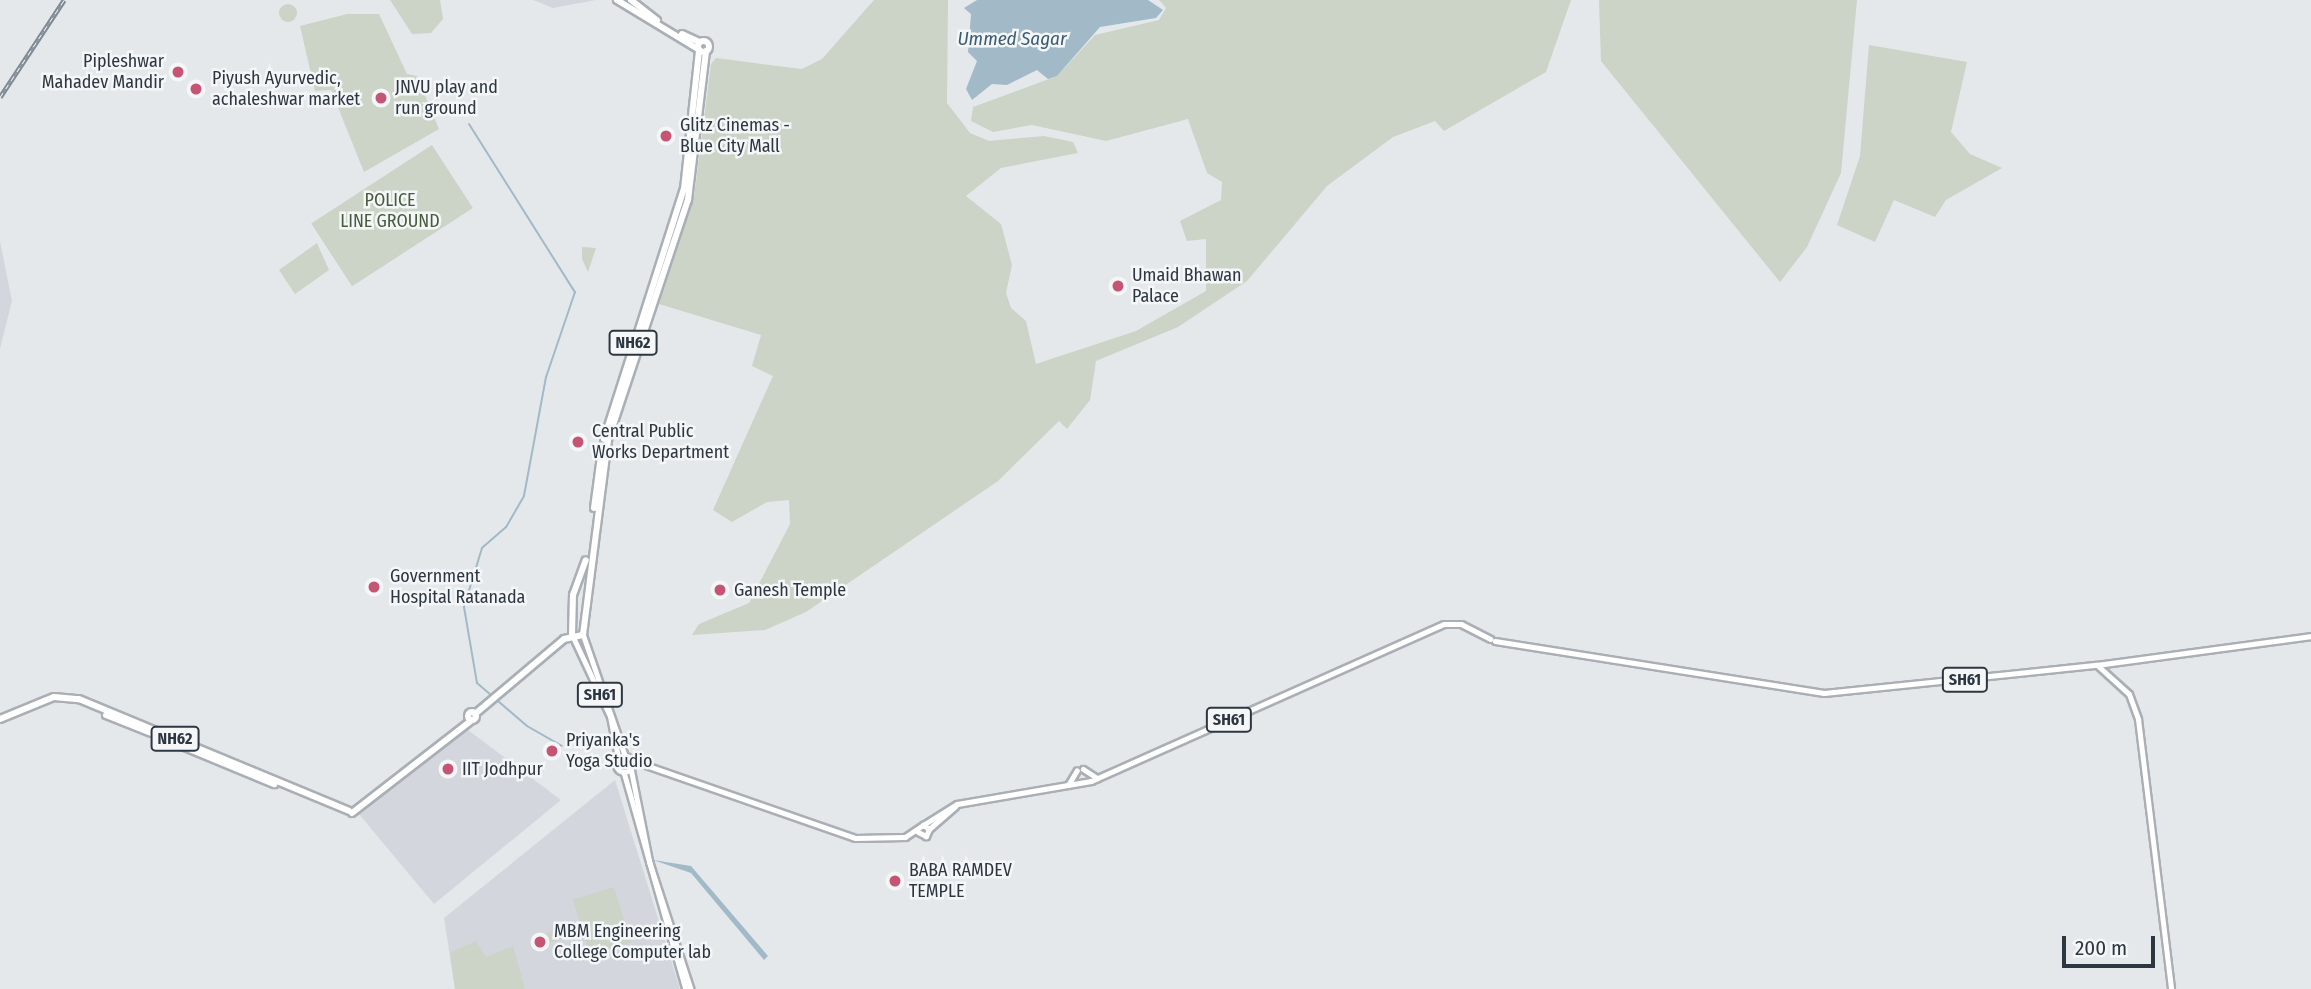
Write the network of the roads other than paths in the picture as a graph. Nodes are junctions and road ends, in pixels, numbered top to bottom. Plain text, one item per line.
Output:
1 (617, 0) edge
2 (631, 0) edge
3 (700, 48) junction
4 (573, 626) junction
5 (572, 635) junction
6 (583, 635) junction
7 (2311, 636) edge
8 (2098, 665) junction
9 (472, 716) junction
10 (0, 721) edge
11 (625, 756) junction
12 (618, 757) junction
13 (631, 765) junction
14 (624, 772) junction
15 (1097, 778) junction
16 (1068, 785) junction
17 (957, 804) junction
18 (923, 825) junction
19 (929, 829) junction
20 (918, 832) junction
21 (689, 989) edge
22 (2171, 989) edge

1 - 3 highway
2 - 3 highway
3 - 4 highway, NH62
3 - 6 highway, NH62
4 - 5 highway, NH62
4 - 9 highway, NH62
5 - 6 highway
5 - 9 highway, NH62
5 - 12 main road, SH61
6 - 11 main road, SH61
7 - 8 main road
8 - 15 main road, SH61
8 - 22 main road
9 - 10 highway, NH62
11 - 12 main road
11 - 13 main road
12 - 14 main road, SH61
13 - 14 main road
13 - 20 main road
13 - 21 main road
14 - 21 main road
15 - 16 main road, SH61
15 - 16 main road
16 - 17 main road, SH61
17 - 18 main road, SH61
17 - 19 main road
18 - 19 main road
18 - 20 main road, SH61
19 - 20 main road

